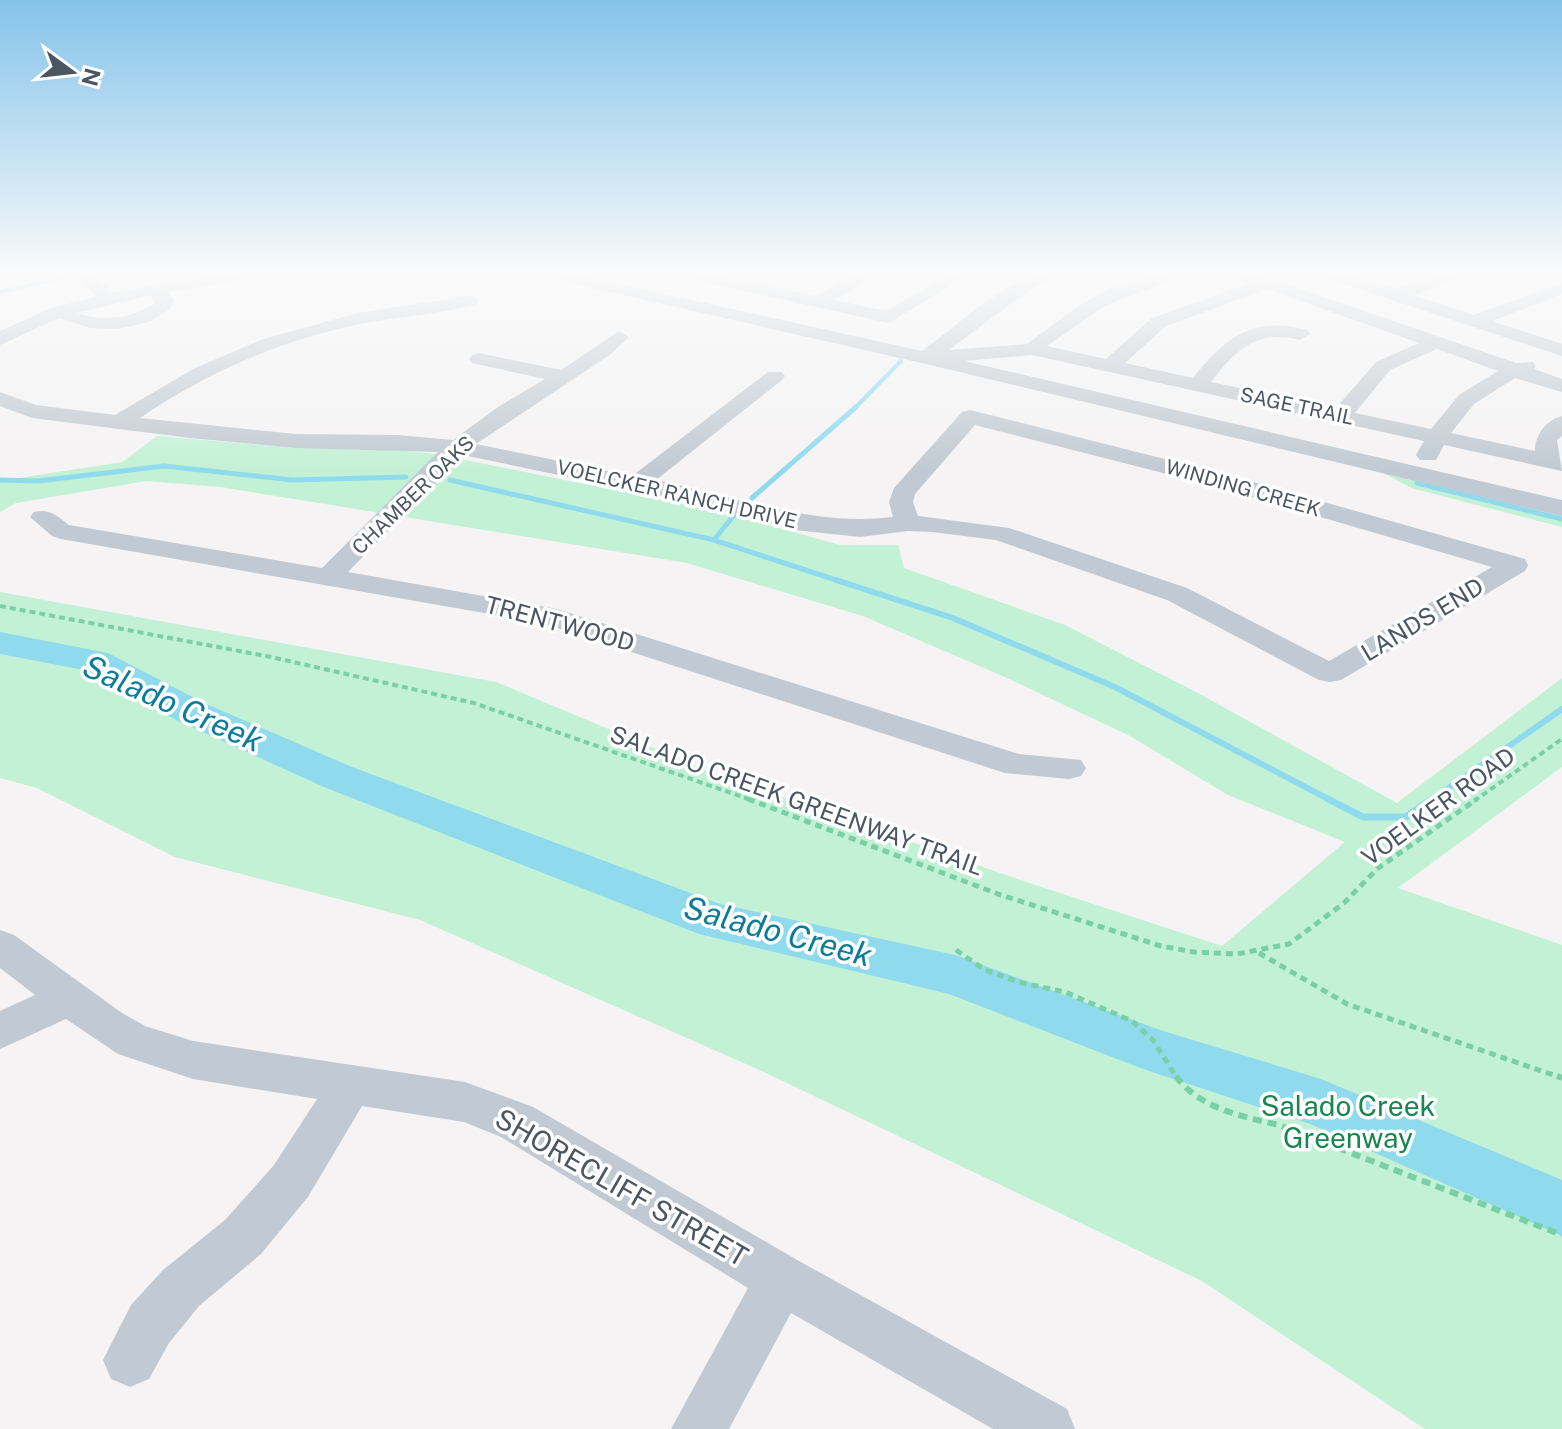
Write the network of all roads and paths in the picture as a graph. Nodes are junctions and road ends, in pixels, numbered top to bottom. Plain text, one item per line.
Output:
1 (282, 339) edge
2 (617, 339) edge
3 (839, 339) edge
4 (891, 339) edge
5 (952, 339) edge
6 (1046, 339) edge
7 (1140, 339) edge
8 (1244, 339) edge
9 (1427, 339) edge
10 (1528, 339) edge
11 (1437, 342) junction
12 (1032, 349) junction
13 (1562, 350) edge
14 (892, 351) junction
15 (926, 358) junction
16 (479, 359) dead end
17 (1110, 366) junction
18 (1518, 369) junction
19 (775, 376) dead end
20 (564, 377) junction
21 (1198, 385) junction
22 (1562, 386) edge
23 (0, 398) edge
24 (1341, 416) junction
25 (117, 423) junction
26 (1562, 423) edge
27 (1437, 436) junction
28 (457, 447) junction
29 (1555, 462) edge
30 (1419, 475) junction
31 (636, 484) junction
32 (1562, 508) edge
33 (43, 517) dead end
34 (908, 523) junction
35 (1515, 565) joint
36 (329, 576) junction
37 (0, 606) edge
38 (1330, 673) joint
39 (1562, 739) edge
40 (1069, 768) dead end
41 (0, 946) edge
42 (956, 950) dead end
43 (1256, 952) junction
44 (70, 998) junction
45 (0, 1031) edge
46 (1562, 1078) edge
47 (350, 1085) junction
48 (1562, 1235) edge
49 (781, 1279) junction
50 (130, 1360) dead end
51 (699, 1429) edge
52 (1047, 1429) edge

1 - 25 street
2 - 20 street, CHAMBER OAKS
3 - 14 street
4 - 14 street
5 - 15 street
6 - 12 street
7 - 17 street
8 - 21 street
9 - 11 street
10 - 13 street
11 - 18 street
11 - 24 street
12 - 15 street, SAGE TRAIL
12 - 17 street, SAGE TRAIL
13 - 18 street
14 - 15 street
15 - 30 street
16 - 20 street
17 - 21 street, SAGE TRAIL
18 - 22 street
18 - 27 street
19 - 31 street
20 - 28 street, CHAMBER OAKS
21 - 24 street, SAGE TRAIL
23 - 25 street, VOELCKER RANCH DRIVE
24 - 27 street, SAGE TRAIL
25 - 28 street, VOELCKER RANCH DRIVE
26 - 29 street
27 - 29 street, SAGE TRAIL
27 - 30 street
28 - 31 street, VOELCKER RANCH DRIVE
28 - 36 street, CHAMBER OAKS
30 - 32 street
31 - 34 street, VOELCKER RANCH DRIVE
33 - 36 street, TRENTWOOD
34 - 35 street, WINDING CREEK
34 - 38 street, VOELCKER RANCH DRIVE
35 - 38 street, LANDS END
36 - 40 street, TRENTWOOD
37 - 43 path, SALADO CREEK GREENWAY TRAIL
39 - 43 path, VOELKER ROAD
41 - 44 street, SHORECLIFF STREET
42 - 48 path
43 - 46 path
44 - 45 street
44 - 47 street, SHORECLIFF STREET
47 - 49 street, SHORECLIFF STREET
47 - 50 street
49 - 51 street
49 - 52 street, SHORECLIFF STREET

